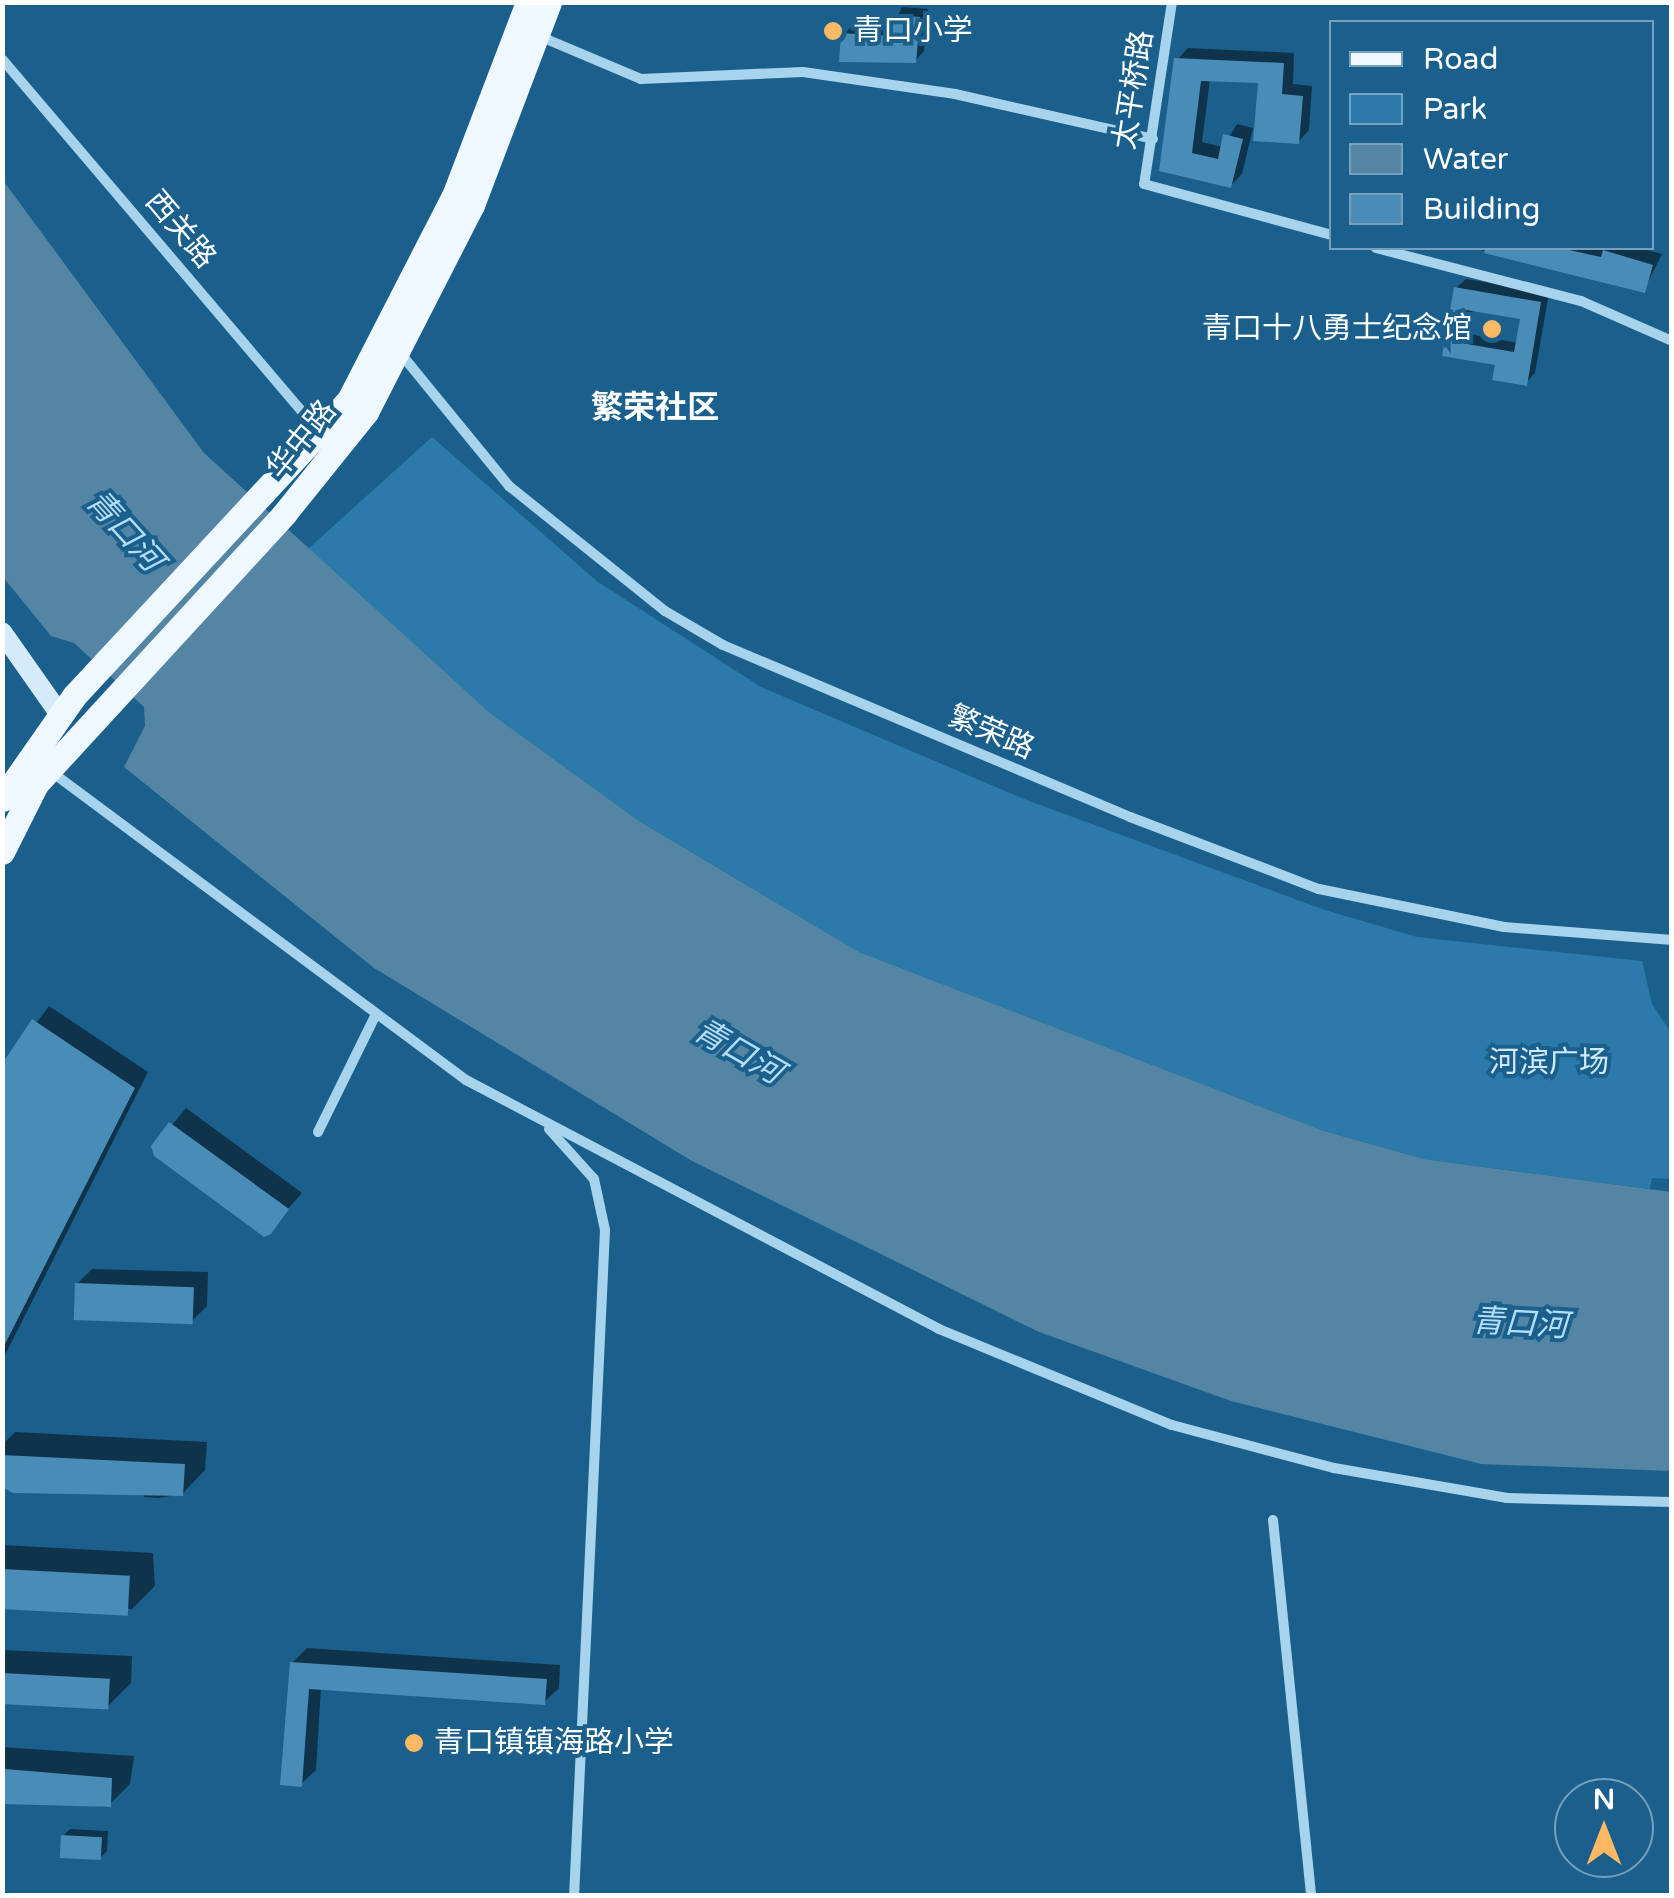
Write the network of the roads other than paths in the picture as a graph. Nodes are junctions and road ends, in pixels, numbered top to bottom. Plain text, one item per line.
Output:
1 (528, 2) edge
2 (550, 2) edge
3 (1172, 2) edge
4 (539, 36) junction
5 (2, 58) edge
6 (1153, 139) junction
7 (1329, 234) edge
8 (1384, 250) edge
9 (1672, 341) edge
10 (400, 354) junction
11 (320, 434) junction
12 (275, 505) junction
13 (2, 632) edge
14 (68, 706) junction
15 (48, 770) junction
16 (2, 799) edge
17 (2, 852) edge
18 (1672, 940) edge
19 (376, 1014) junction
20 (542, 1121) junction
21 (318, 1132) dead end
22 (1672, 1502) edge
23 (1272, 1520) dead end
24 (574, 1896) edge
25 (1311, 1896) edge

1 - 11 main road, 华中路
2 - 4 main road, 华中路
3 - 6 street, 太平桥路
4 - 6 street
4 - 10 main road, 华中路
5 - 11 street, 西关路
6 - 7 street, 太平桥路
8 - 9 street
10 - 12 main road, 华中路
10 - 18 street, 繁荣路
11 - 12 main road, 华中路
12 - 14 main road, 华中路
12 - 15 main road, 华中路
13 - 14 street
14 - 16 main road, 华中路
15 - 17 main road, 华中路
15 - 19 street
19 - 20 street
19 - 21 street
20 - 22 street
20 - 24 street
23 - 25 street

